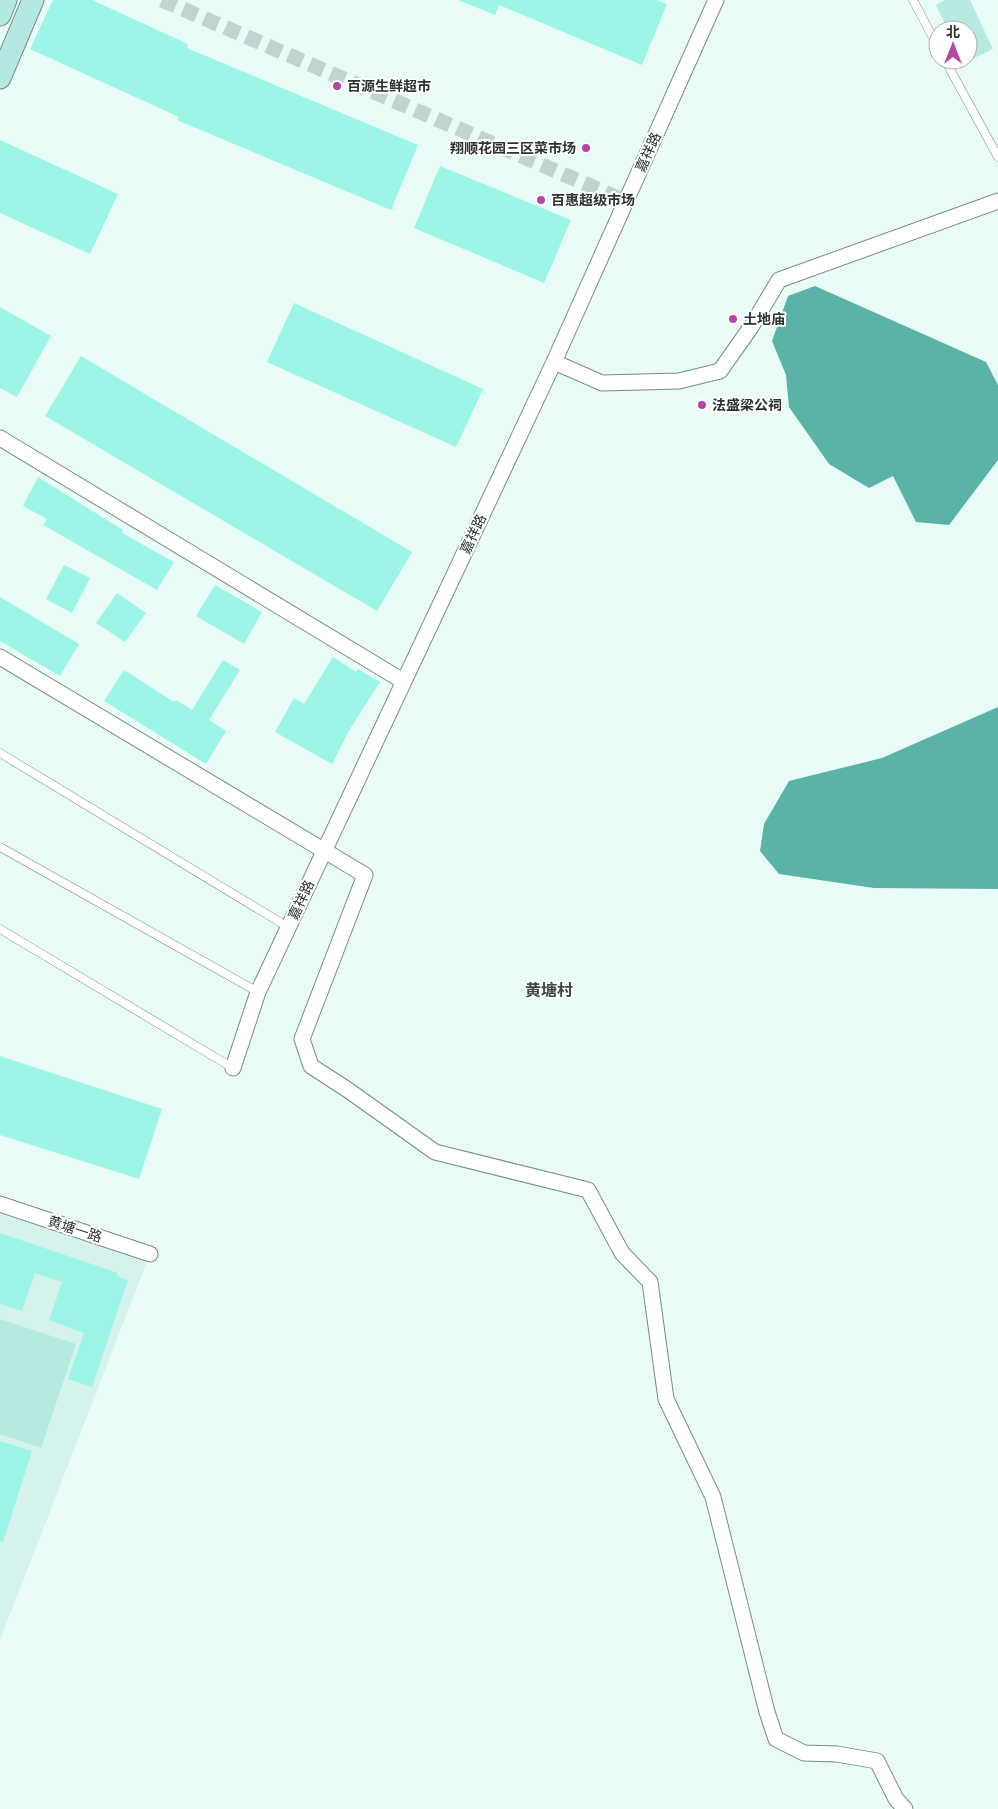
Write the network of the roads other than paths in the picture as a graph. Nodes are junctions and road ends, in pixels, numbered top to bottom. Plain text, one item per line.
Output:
1 (6, 0) edge
2 (33, 0) edge
3 (716, 0) edge
4 (913, 0) edge
5 (0, 15) edge
6 (928, 28) edge
7 (950, 70) edge
8 (0, 78) edge
9 (998, 157) edge
10 (998, 201) edge
11 (554, 362) junction
12 (0, 438) edge
13 (0, 657) edge
14 (403, 681) junction
15 (0, 753) edge
16 (0, 847) edge
17 (324, 850) junction
18 (288, 927) junction
19 (0, 929) edge
20 (258, 992) junction
21 (233, 1068) joint
22 (0, 1204) edge
23 (150, 1254) dead end
24 (905, 1809) edge

1 - 5 main road
2 - 8 main road
3 - 11 street, 嘉祥路
4 - 6 lane
7 - 9 lane
10 - 11 street
11 - 14 street, 嘉祥路
12 - 14 street
13 - 17 street
14 - 17 street, 嘉祥路
15 - 18 lane
16 - 20 lane
17 - 18 street, 嘉祥路
17 - 24 street
18 - 20 street, 嘉祥路
19 - 21 lane
20 - 21 street, 嘉祥路
22 - 23 street, 黄塘一路

